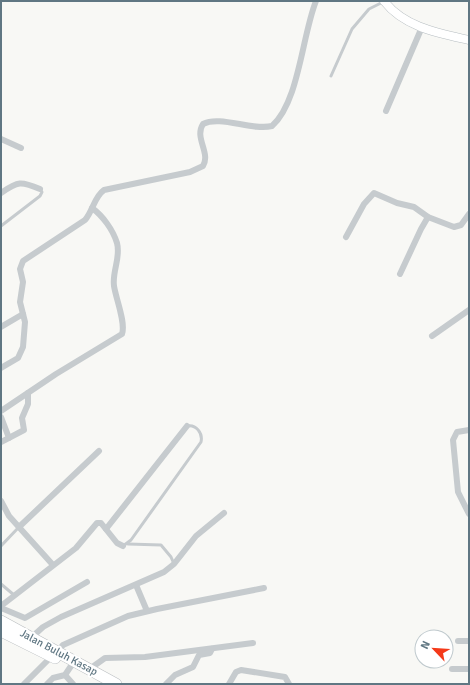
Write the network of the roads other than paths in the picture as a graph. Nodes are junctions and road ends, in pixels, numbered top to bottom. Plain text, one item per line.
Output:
1 (316, 1) edge
2 (384, 1) edge
3 (422, 27) junction
4 (469, 40) edge
5 (331, 76) dead end
6 (386, 111) dead end
7 (1, 139) edge
8 (21, 148) dead end
9 (40, 189) joint
10 (1, 193) edge
11 (92, 208) junction
12 (469, 214) edge
13 (428, 218) junction
14 (1, 226) edge
15 (346, 237) dead end
16 (400, 274) dead end
17 (469, 310) edge
18 (23, 314) junction
19 (1, 327) edge
20 (432, 336) dead end
21 (1, 368) edge
22 (28, 393) junction
23 (1, 411) edge
24 (1, 417) edge
25 (187, 426) joint
26 (469, 430) edge
27 (10, 438) junction
28 (1, 442) edge
29 (99, 451) dead end
30 (1, 501) edge
31 (224, 513) dead end
32 (469, 514) edge
33 (20, 528) junction
34 (106, 529) junction
35 (125, 545) junction
36 (1, 546) edge
37 (174, 564) junction
38 (53, 566) junction
39 (88, 582) dead end
40 (1, 584) edge
41 (136, 585) junction
42 (264, 588) dead end
43 (14, 596) junction
44 (1, 607) edge
45 (147, 611) junction
46 (1, 621) edge
47 (3, 635) edge
48 (32, 637) junction
49 (458, 641) dead end
50 (469, 642) edge
51 (253, 643) dead end
52 (212, 649) junction
53 (55, 654) junction
54 (91, 668) junction
55 (454, 669) edge
56 (469, 669) edge
57 (68, 670) junction
58 (24, 684) edge
59 (47, 684) edge
60 (73, 684) edge
61 (103, 684) edge
62 (116, 684) edge
63 (166, 684) edge
64 (229, 684) edge
65 (289, 684) edge

1 - 11 street
2 - 3 main road
2 - 5 lane
3 - 4 main road
3 - 6 street
7 - 8 street
9 - 10 street
9 - 14 lane
11 - 18 street
11 - 22 street
12 - 13 street
13 - 15 street
13 - 16 street
17 - 20 street
18 - 19 street
18 - 21 street
22 - 23 street
22 - 27 street
24 - 27 street
25 - 34 street
25 - 35 lane
26 - 32 street
27 - 28 street
29 - 33 street
30 - 33 street
31 - 37 street
33 - 36 lane
33 - 38 street
34 - 35 street
34 - 38 street
35 - 37 lane
37 - 41 street
38 - 43 street
39 - 44 street
40 - 43 lane
41 - 45 street
41 - 48 street
42 - 45 street
43 - 44 street
45 - 53 street
46 - 48 highway, Jalan Buluh Kasap
47 - 53 highway, Jalan Buluh Kasap
48 - 53 highway, Jalan Buluh Kasap
49 - 50 street
51 - 52 street
52 - 54 street
52 - 63 street
53 - 54 highway, Jalan Buluh Kasap
53 - 57 highway, Jalan Buluh Kasap
53 - 58 street
54 - 62 highway, Jalan Buluh Kasap
55 - 56 street
57 - 59 street
57 - 60 street
57 - 61 highway, Jalan Buluh Kasap
64 - 65 street

